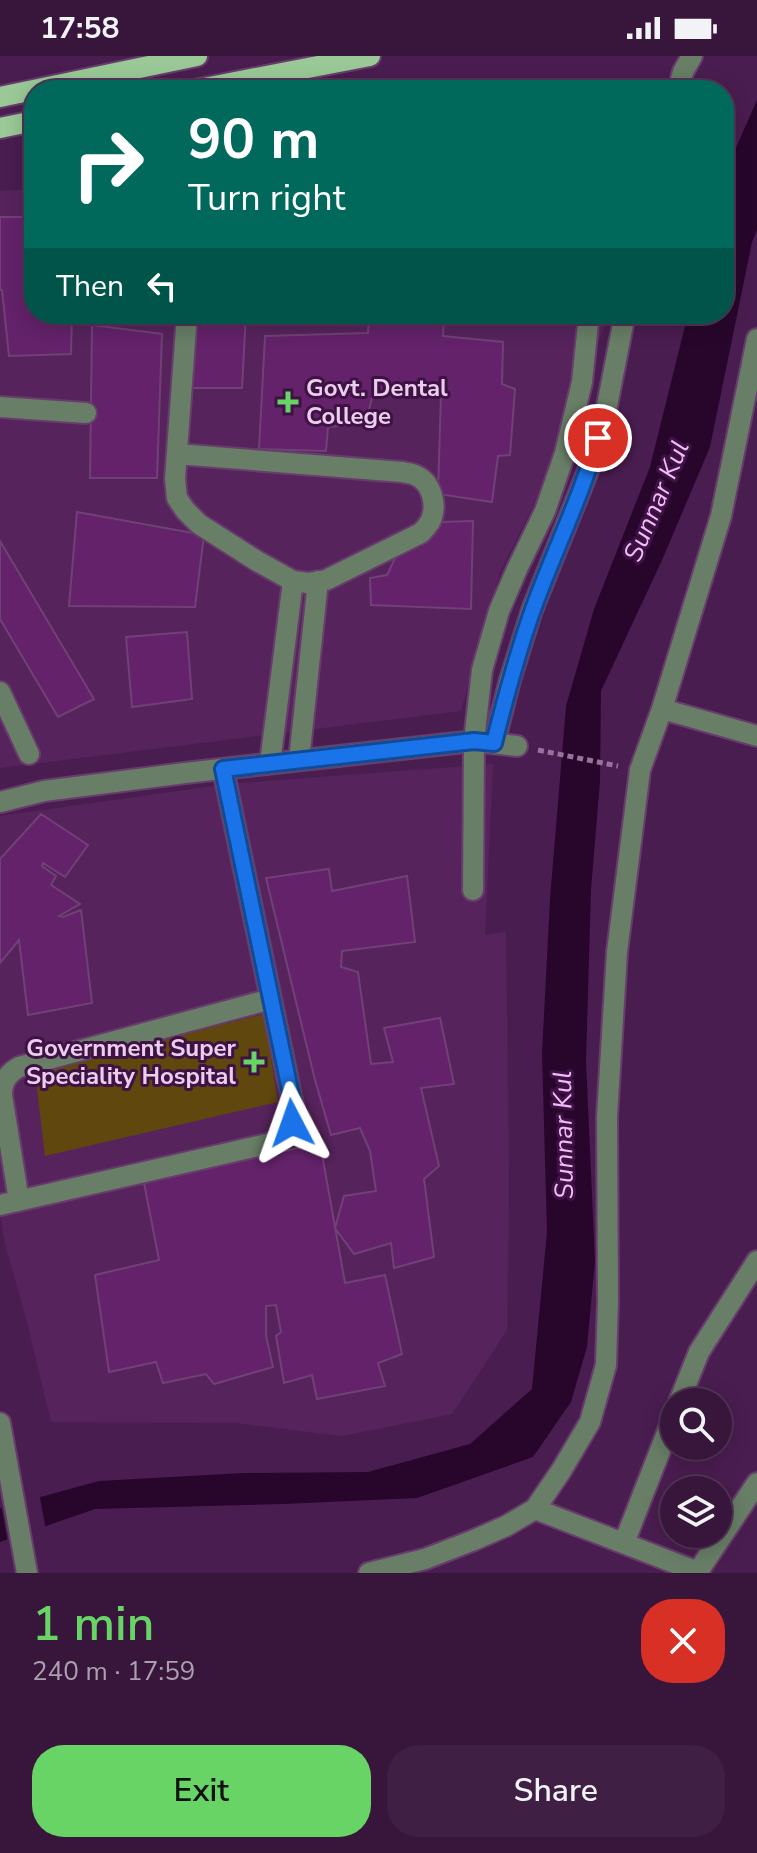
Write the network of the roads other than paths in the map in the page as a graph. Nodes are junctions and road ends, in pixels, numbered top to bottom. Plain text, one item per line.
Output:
1 (197, 56) edge
2 (370, 56) edge
3 (692, 56) edge
4 (82, 80) edge
5 (255, 80) edge
6 (681, 80) edge
7 (24, 92) edge
8 (0, 97) edge
9 (24, 123) edge
10 (0, 128) edge
11 (186, 324) edge
12 (588, 324) edge
13 (623, 324) edge
14 (757, 339) edge
15 (0, 407) edge
16 (86, 413) dead end
17 (177, 454) junction
18 (293, 581) junction
19 (318, 581) junction
20 (0, 692) edge
21 (662, 709) junction
22 (757, 736) edge
23 (484, 742) junction
24 (517, 746) road end
25 (29, 754) dead end
26 (299, 760) junction
27 (270, 763) junction
28 (223, 769) junction
29 (0, 802) edge
30 (473, 890) dead end
31 (271, 999) junction
32 (10, 1203) edge
33 (757, 1261) edge
34 (685, 1388) edge
35 (0, 1423) edge
36 (660, 1451) edge
37 (757, 1483) edge
38 (535, 1509) junction
39 (624, 1543) junction
40 (27, 1570) edge
41 (369, 1573) edge
42 (697, 1573) edge

1 - 4 main road
2 - 5 main road
3 - 6 street
7 - 8 main road
9 - 10 main road
11 - 17 street
12 - 23 street
13 - 23 street
14 - 21 street
15 - 16 street
17 - 18 street
17 - 19 street
18 - 19 street
18 - 27 street
19 - 26 street
20 - 25 street
21 - 22 street
21 - 38 street
23 - 24 street
23 - 26 street
23 - 30 street
26 - 27 street
27 - 28 street
28 - 29 street
28 - 31 street
31 - 32 street
31 - 32 street
33 - 34 street
35 - 40 street
36 - 39 street
37 - 42 street
38 - 39 street
38 - 41 street
39 - 42 street

